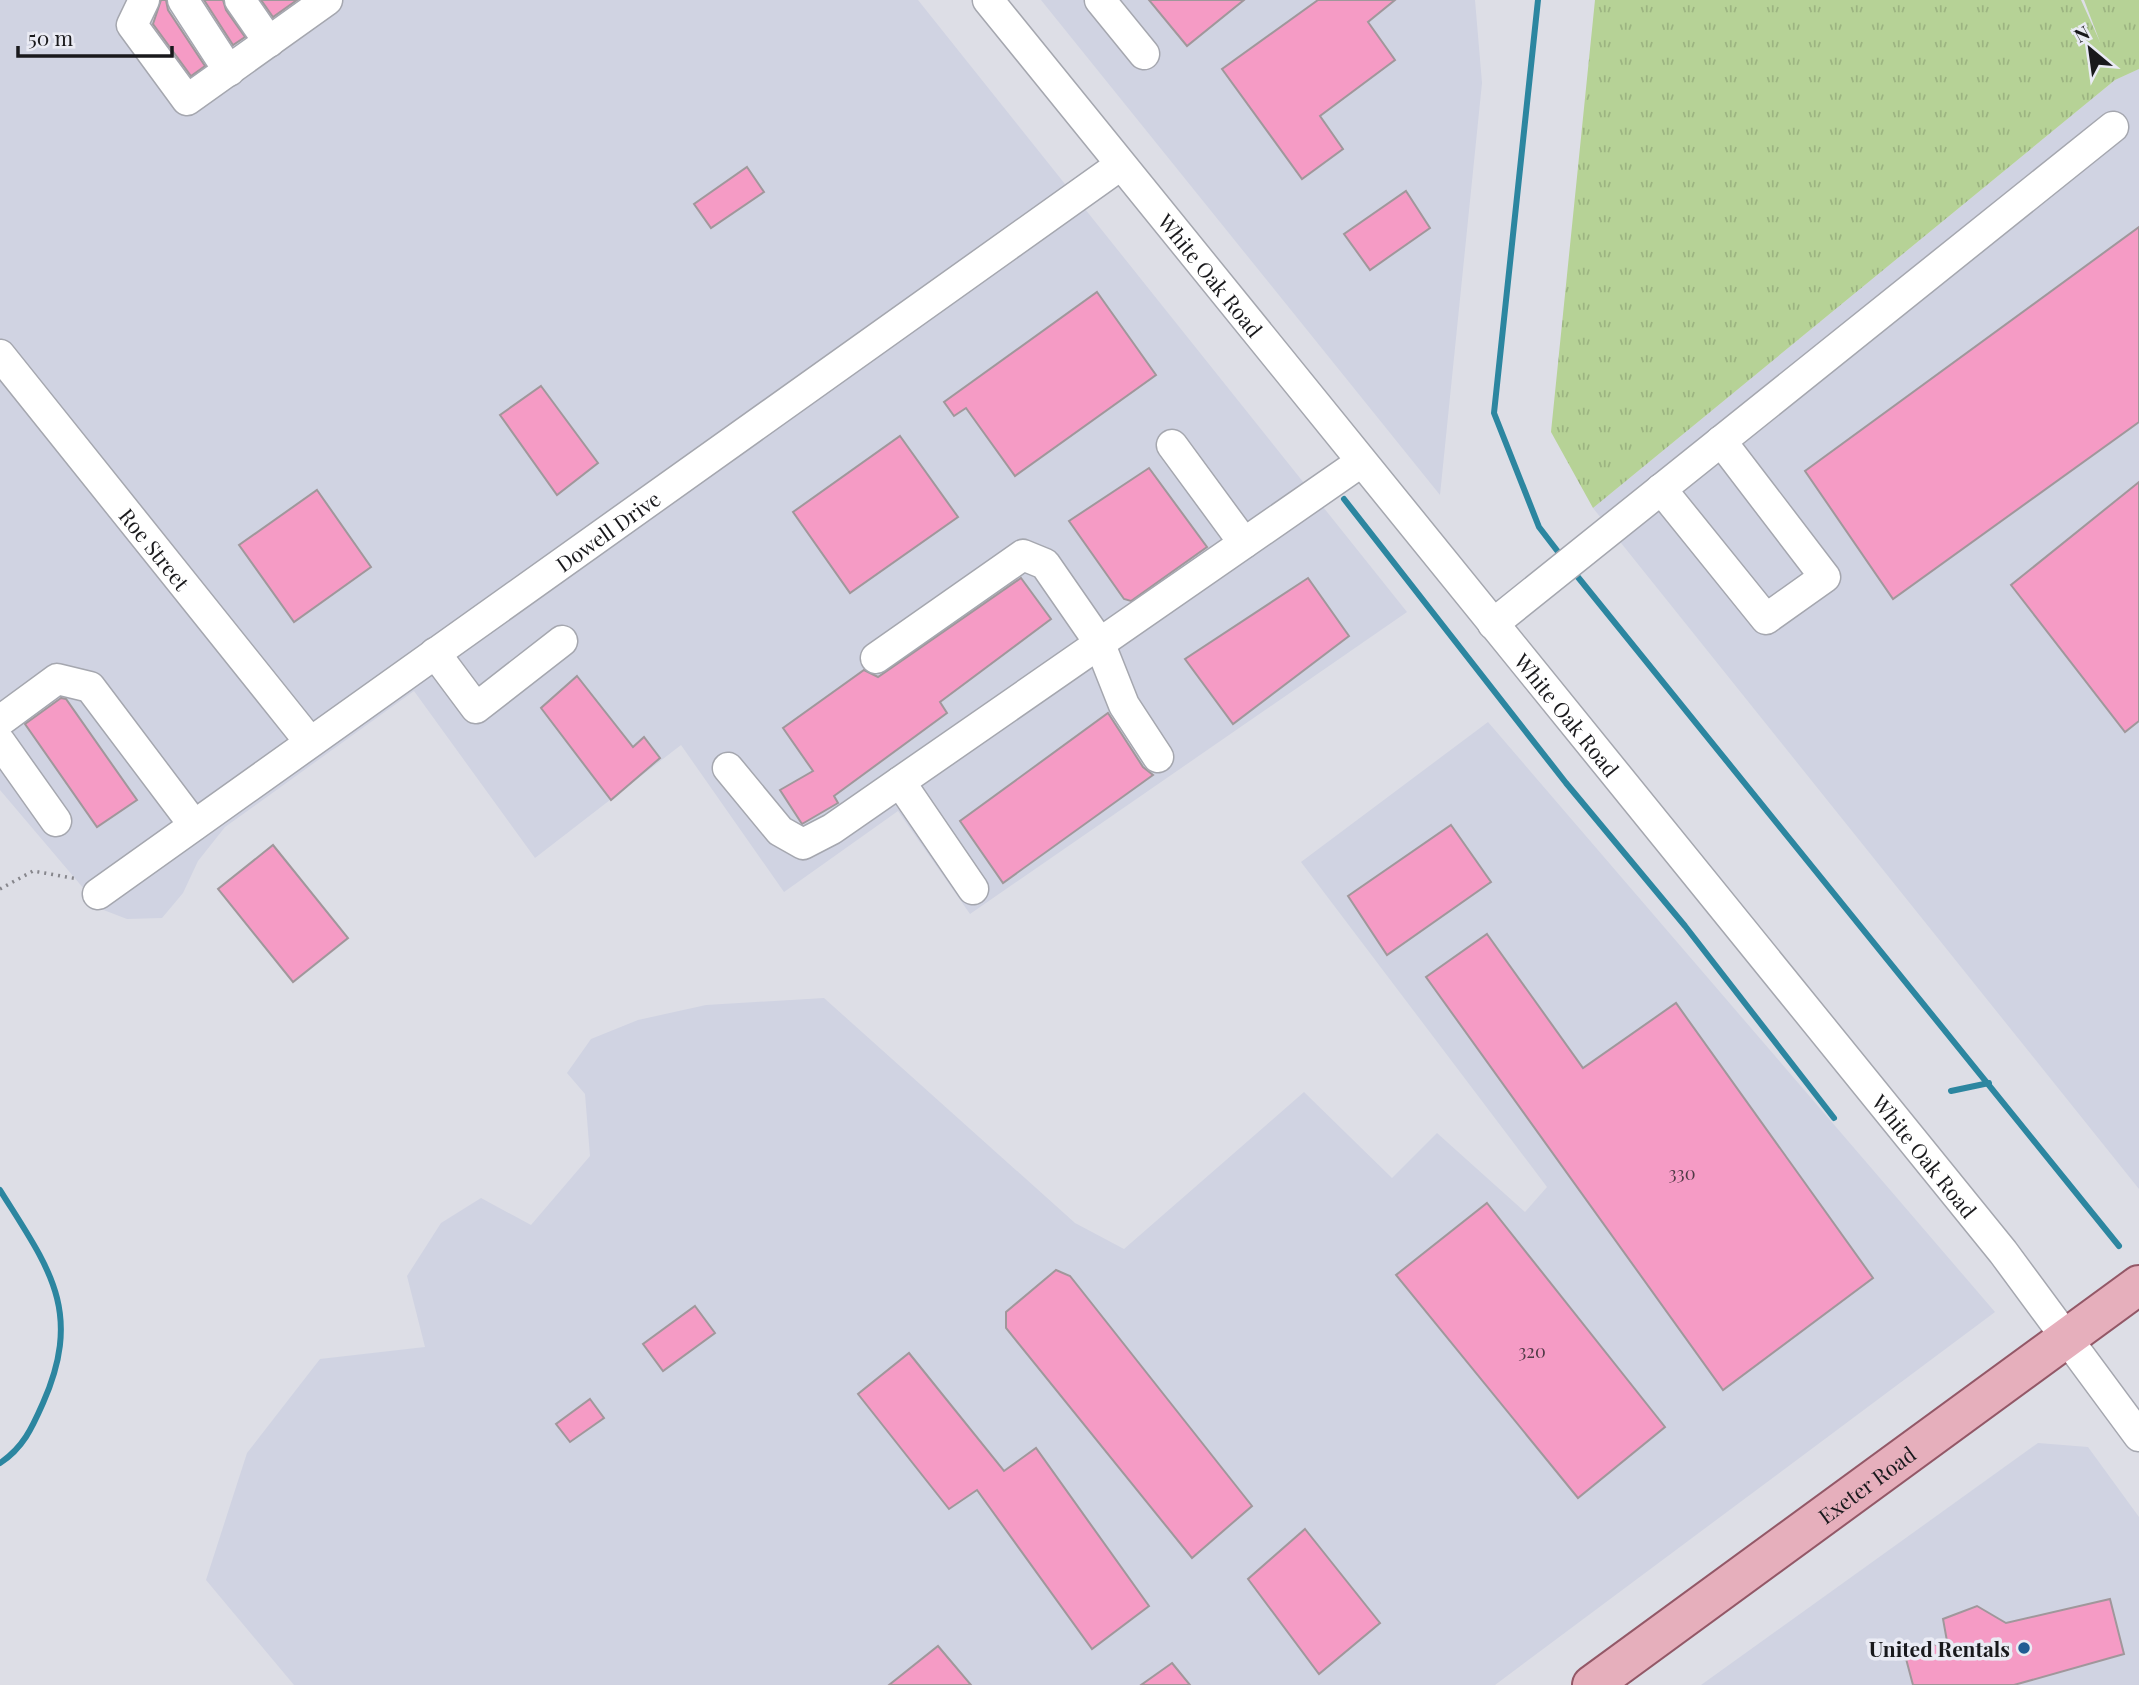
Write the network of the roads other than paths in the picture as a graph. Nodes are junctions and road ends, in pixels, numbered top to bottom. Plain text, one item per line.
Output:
1 (144, 0) edge
2 (183, 0) edge
3 (240, 0) edge
4 (326, 0) edge
5 (988, 0) edge
6 (1100, 0) edge
7 (269, 42) junction
8 (1144, 54) dead end
9 (229, 71) junction
10 (2113, 127) dead end
11 (1119, 166) junction
12 (0, 355) edge
13 (1721, 441) junction
14 (1172, 445) dead end
15 (1360, 462) junction
16 (1661, 489) junction
17 (1244, 543) junction
18 (1493, 624) junction
19 (562, 641) dead end
20 (1099, 642) junction
21 (435, 653) junction
22 (876, 658) dead end
23 (0, 721) edge
24 (0, 742) edge
25 (310, 742) junction
26 (1158, 757) dead end
27 (728, 768) dead end
28 (900, 782) junction
29 (56, 821) dead end
30 (194, 825) junction
31 (105, 889) road end
32 (973, 889) dead end
33 (2139, 1285) edge
34 (2068, 1337) junction
35 (2139, 1436) edge
36 (1592, 1685) edge

1 - 9 street
2 - 9 street
3 - 7 street
4 - 7 street
5 - 11 street, White Oak Road
6 - 8 street
7 - 9 street
10 - 13 street
11 - 15 street, White Oak Road
11 - 21 street, Dowell Drive
12 - 25 street, Roe Street
13 - 16 street
13 - 16 street
14 - 17 street
15 - 17 street
15 - 18 street, White Oak Road
16 - 18 street
17 - 20 street
18 - 34 street, White Oak Road
19 - 21 street
20 - 22 street
20 - 26 street
20 - 28 street
21 - 25 street, Dowell Drive
23 - 30 street
24 - 29 street
25 - 30 street, Dowell Drive
27 - 28 street
28 - 32 street
30 - 31 street, Dowell Drive
33 - 34 main road, Exeter Road
34 - 35 street, White Oak Road
34 - 36 main road, Exeter Road

